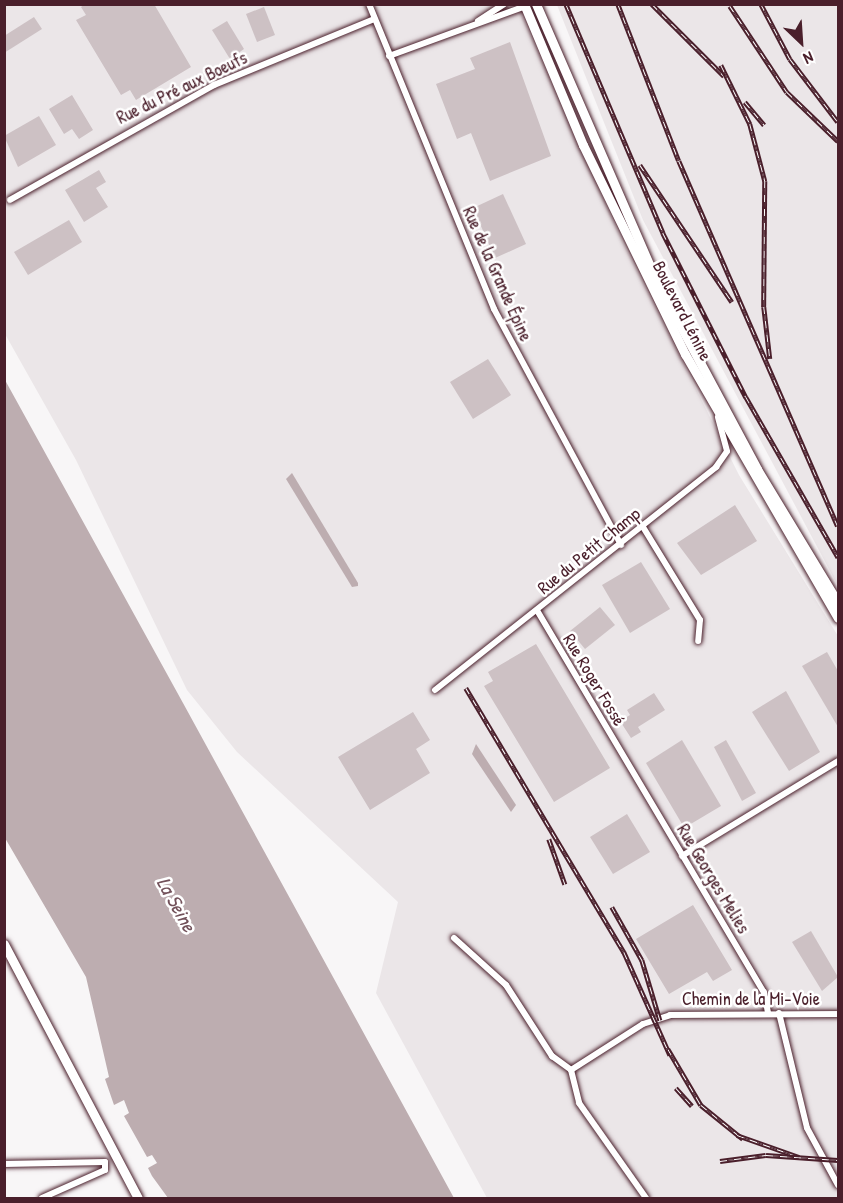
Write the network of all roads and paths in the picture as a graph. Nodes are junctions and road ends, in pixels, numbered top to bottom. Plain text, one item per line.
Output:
1 (369, 4) edge
2 (504, 4) edge
3 (531, 6) edge
4 (374, 19) junction
5 (478, 21) junction
6 (389, 56) junction
7 (10, 200) dead end
8 (718, 416) junction
9 (643, 526) junction
10 (621, 544) junction
11 (838, 603) edge
12 (538, 612) junction
13 (838, 617) edge
14 (699, 641) dead end
15 (435, 690) dead end
16 (838, 761) edge
17 (626, 763) joint
18 (682, 856) junction
19 (454, 938) dead end
20 (4, 944) edge
21 (768, 1013) junction
22 (779, 1014) junction
23 (838, 1014) edge
24 (571, 1070) junction
25 (4, 1164) edge
26 (838, 1185) edge
27 (42, 1198) edge
28 (138, 1198) edge
29 (646, 1198) edge

1 - 4 street, Rue de la Grande Épine
2 - 5 street
3 - 5 street
3 - 8 main road, Boulevard Lénine
3 - 11 main road, Boulevard Lénine
4 - 6 street, Rue de la Grande Épine
4 - 7 street, Rue du Pré aux Boeufs
5 - 6 street
6 - 10 street, Rue de la Grande Épine
8 - 9 street, Rue du Petit Champ
8 - 13 main road, Boulevard Lénine
9 - 10 street, Rue du Petit Champ
9 - 14 street
10 - 12 street, Rue du Petit Champ
12 - 15 street, Rue du Petit Champ
12 - 17 street, Rue Roger Fossé
16 - 18 street
17 - 18 street, Rue Georges Melies
18 - 21 street, Rue Georges Melies
19 - 24 street
20 - 28 main road
21 - 22 street, Chemin de la Mi-Voie
21 - 24 street, Chemin de la Mi-Voie
22 - 23 street, Chemin de la Mi-Voie
22 - 26 street
24 - 29 street
25 - 27 street

